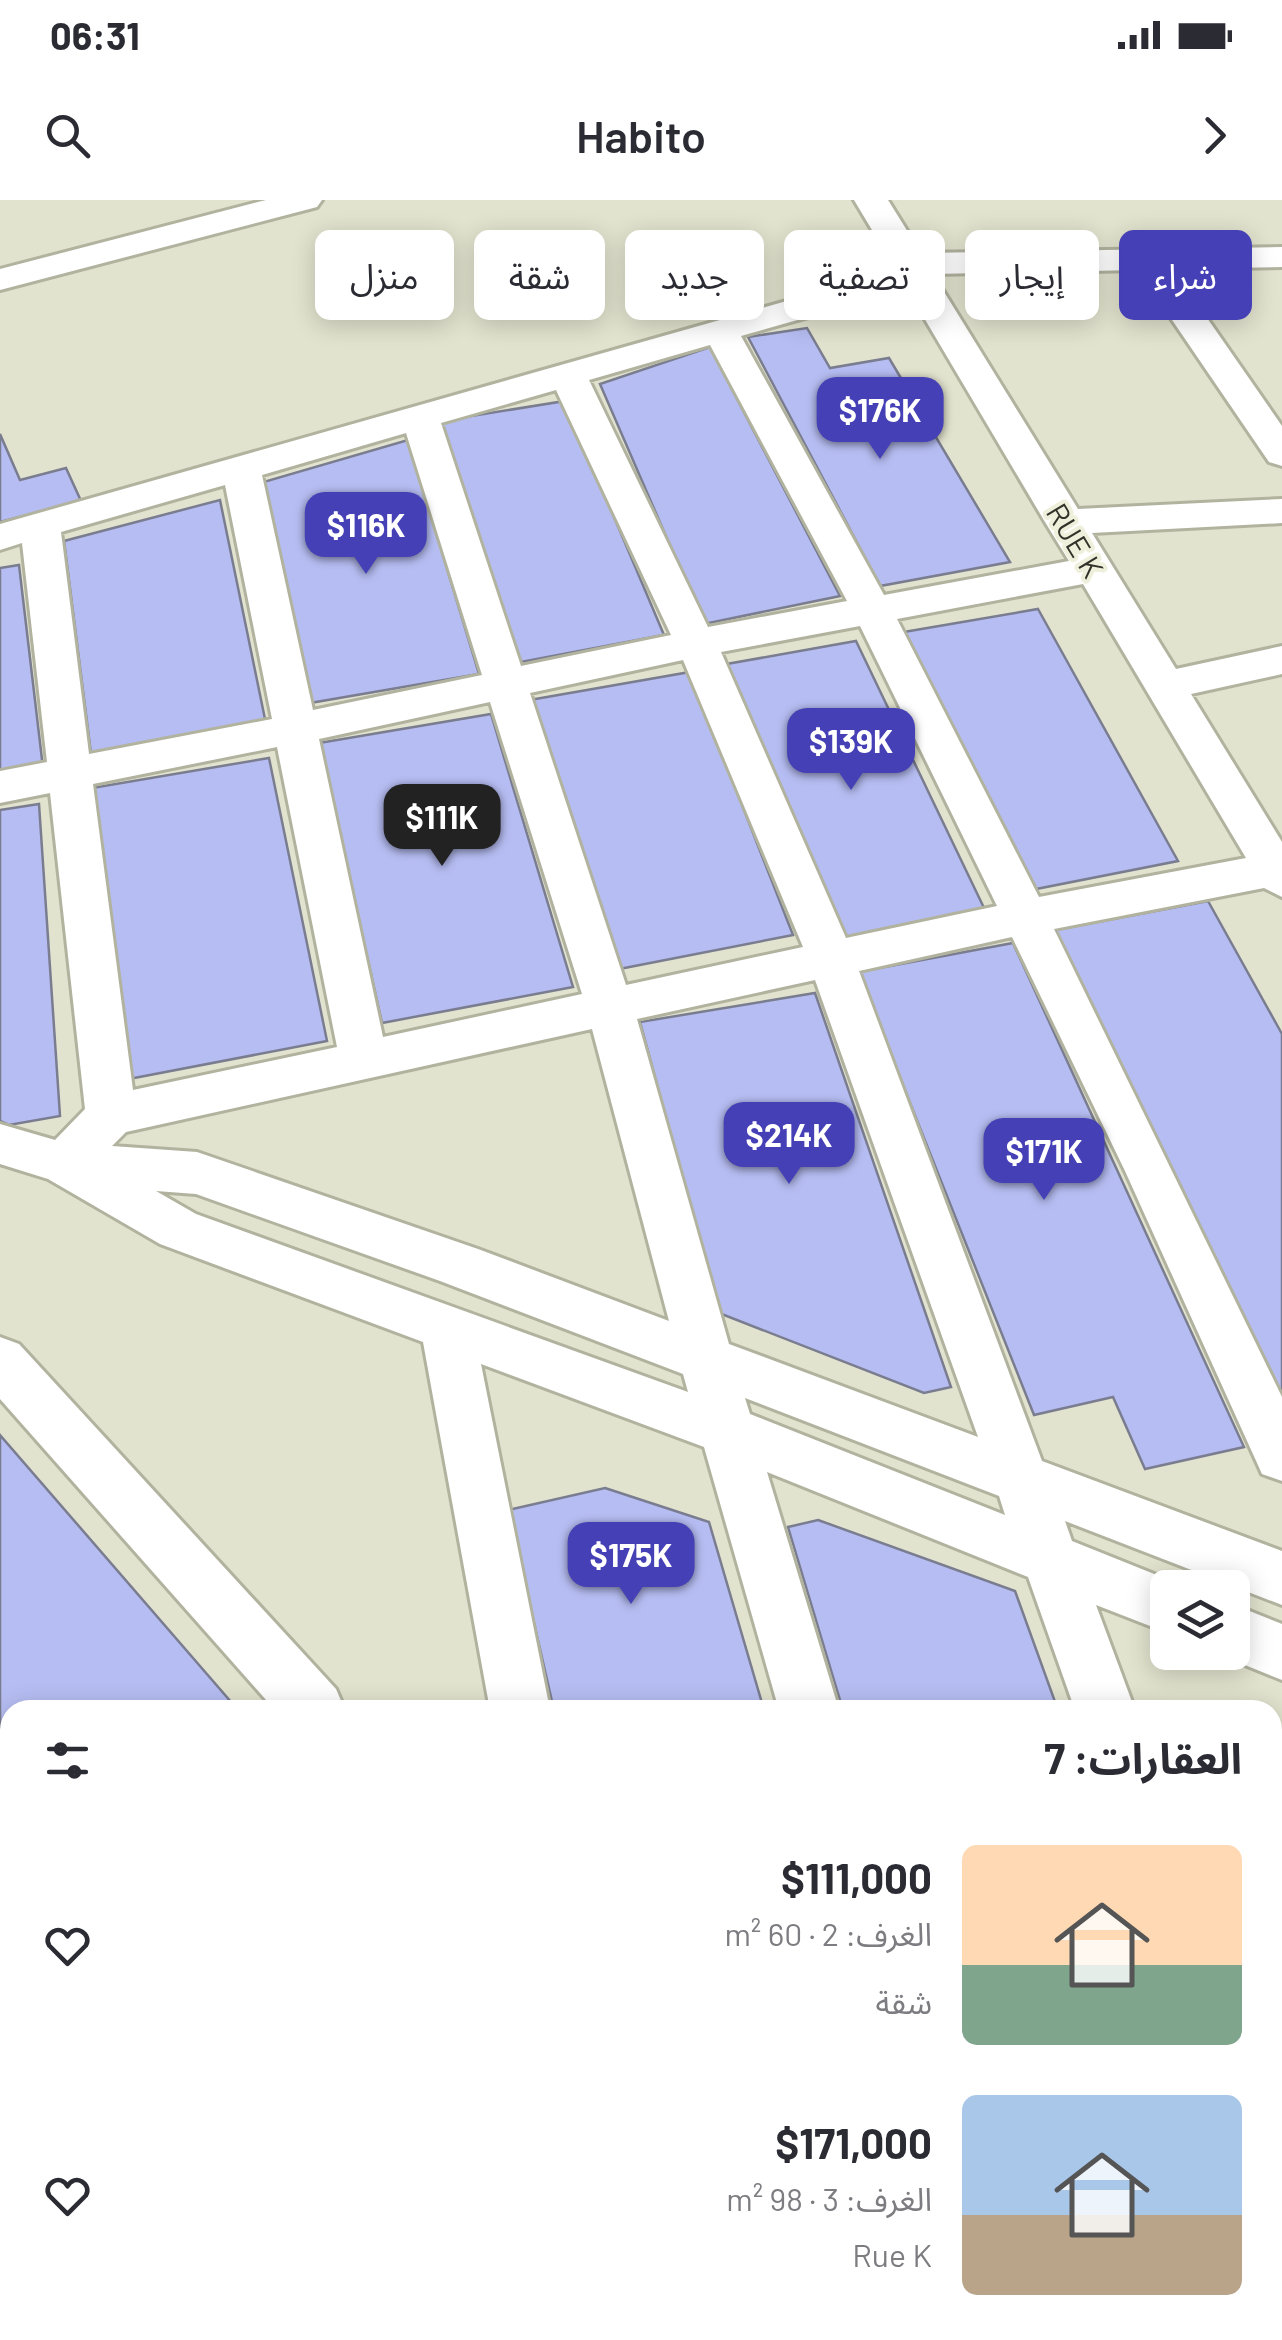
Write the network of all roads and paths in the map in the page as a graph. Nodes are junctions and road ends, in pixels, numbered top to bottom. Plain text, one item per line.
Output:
1 (305, 200) edge
2 (871, 200) edge
3 (889, 230) edge
4 (1252, 257) edge
5 (1282, 257) edge
6 (1119, 260) edge
7 (945, 269) edge
8 (0, 280) edge
9 (784, 311) edge
10 (943, 320) edge
11 (1190, 320) edge
12 (720, 331) junction
13 (568, 375) junction
14 (1282, 390) edge
15 (1240, 392) junction
16 (420, 417) junction
17 (1282, 454) edge
18 (241, 468) junction
19 (1282, 512) edge
20 (1065, 522) junction
21 (20, 531) edge
22 (1094, 569) junction
23 (871, 609) junction
24 (696, 643) junction
25 (1282, 660) edge
26 (506, 684) junction
27 (1165, 686) junction
28 (295, 729) junction
29 (70, 772) junction
30 (0, 787) edge
31 (1278, 874) edge
32 (1025, 917) junction
33 (832, 961) junction
34 (610, 1009) junction
35 (364, 1062) junction
36 (111, 1115) junction
37 (0, 1144) edge
38 (64, 1164) junction
39 (447, 1328) junction
40 (0, 1361) edge
41 (707, 1362) junction
42 (726, 1430) junction
43 (1282, 1456) edge
44 (1023, 1477) junction
45 (1052, 1560) junction
46 (1282, 1578) edge
47 (1150, 1599) edge
48 (1250, 1639) edge
49 (1282, 1652) edge
50 (306, 1700) edge
51 (518, 1700) edge
52 (806, 1700) edge
53 (1101, 1700) edge

1 - 8 street
2 - 3 street, RUE K
4 - 5 street
6 - 7 street
9 - 12 street
10 - 20 street, RUE K
11 - 15 street
12 - 13 street
12 - 23 street
13 - 16 street
13 - 24 street
14 - 15 street
15 - 17 street
16 - 18 street
16 - 26 street
18 - 21 street
18 - 28 street
19 - 20 street
20 - 22 street, RUE K
21 - 29 street
22 - 23 street
22 - 27 street, RUE K
23 - 24 street
23 - 32 street
24 - 26 street
24 - 33 street
25 - 27 street
26 - 28 street
26 - 34 street
27 - 31 street, RUE K
28 - 29 street
28 - 35 street
29 - 30 street
29 - 36 street
31 - 32 street
32 - 33 street
32 - 43 street
33 - 34 street
33 - 44 street
34 - 35 street
34 - 41 street
35 - 36 street
36 - 38 street
37 - 38 street
38 - 39 street
38 - 41 street
39 - 42 street
39 - 51 street
40 - 50 street
41 - 42 street
41 - 44 street
42 - 45 street
42 - 52 street
44 - 45 street
44 - 46 street
45 - 47 street
45 - 53 street
48 - 49 street

